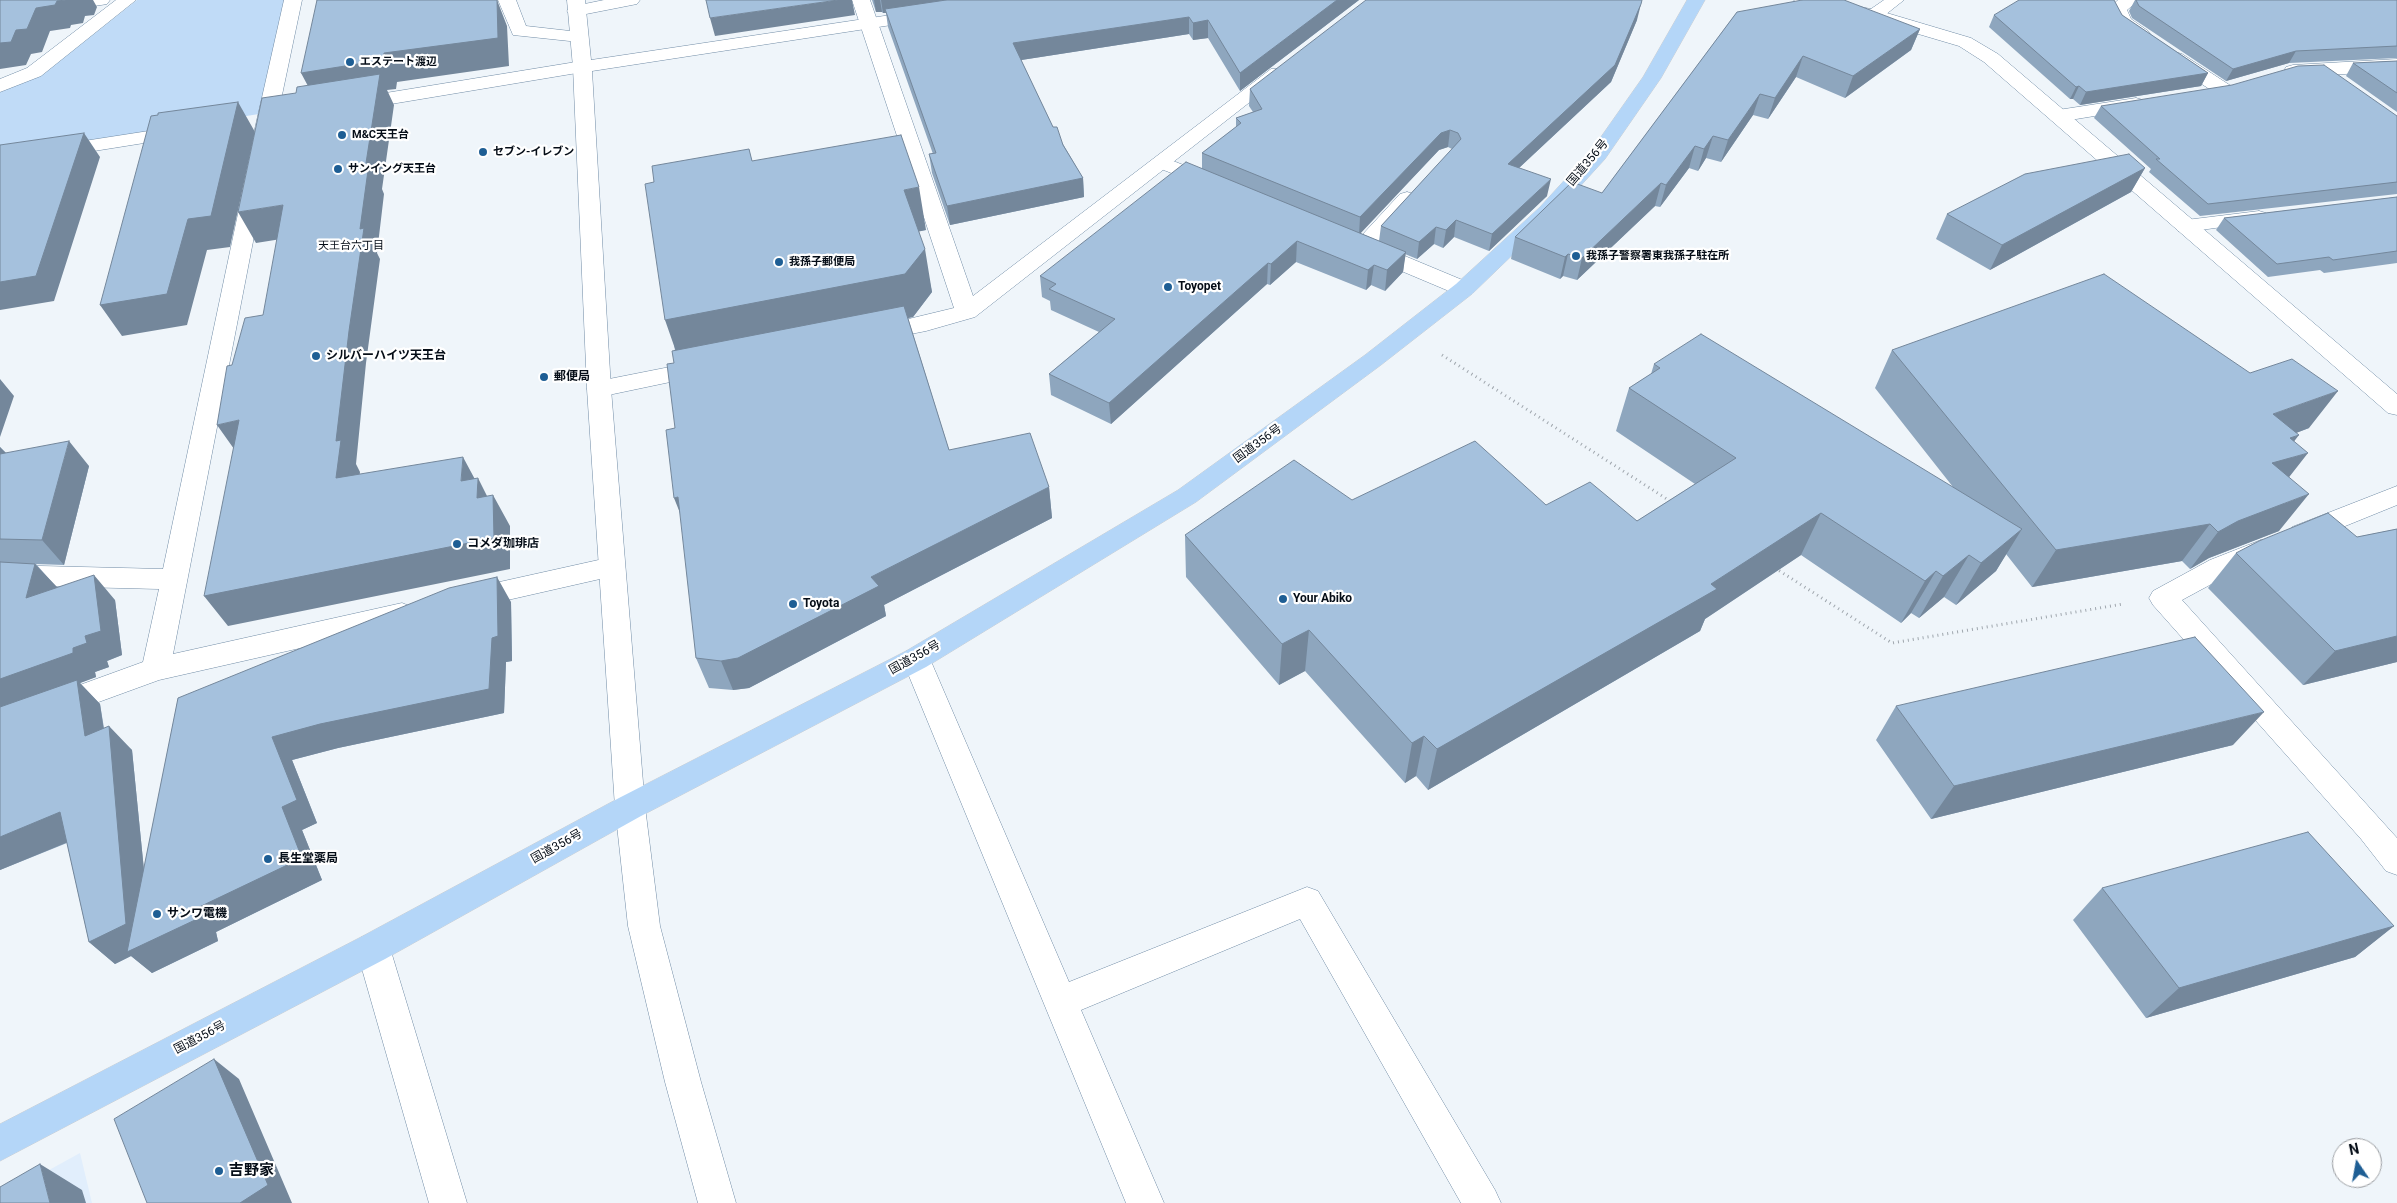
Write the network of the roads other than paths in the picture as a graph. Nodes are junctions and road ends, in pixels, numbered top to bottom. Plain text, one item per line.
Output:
1 (101, 0) edge
2 (127, 0) edge
3 (292, 0) edge
4 (507, 0) edge
5 (631, 0) edge
6 (861, 0) edge
7 (1696, 0) edge
8 (1803, 0) edge
9 (1894, 0) edge
10 (2130, 0) edge
11 (576, 5) edge
12 (938, 12) edge
13 (0, 14) edge
14 (1874, 15) junction
15 (869, 23) junction
16 (579, 37) junction
17 (1295, 60) edge
18 (2397, 66) edge
19 (582, 67) junction
20 (2321, 69) junction
21 (2271, 76) edge
22 (2243, 84) edge
23 (0, 86) edge
24 (2344, 86) edge
25 (2224, 90) junction
26 (2195, 94) edge
27 (2156, 101) edge
28 (335, 107) edge
29 (2058, 116) junction
30 (200, 129) edge
31 (0, 160) edge
32 (1162, 163) junction
33 (1421, 183) edge
34 (1226, 189) edge
35 (2282, 215) edge
36 (2186, 226) junction
37 (1464, 288) junction
38 (967, 312) junction
39 (859, 337) edge
40 (724, 364) edge
41 (599, 389) junction
42 (2395, 404) edge
43 (2397, 495) edge
44 (612, 567) junction
45 (0, 575) edge
46 (175, 579) junction
47 (916, 659) junction
48 (156, 669) junction
49 (0, 726) edge
50 (630, 807) junction
51 (2393, 849) edge
52 (373, 948) junction
53 (1060, 1002) junction
54 (0, 1143) edge
55 (448, 1203) edge
56 (717, 1203) edge
57 (1145, 1203) edge
58 (1482, 1203) edge

1 - 13 street
2 - 23 street
3 - 46 street
4 - 16 street
5 - 11 street
6 - 15 street
7 - 37 highway, 国道356号
8 - 14 street
9 - 14 street
10 - 25 street
11 - 16 street
12 - 15 street
14 - 29 street
15 - 19 street
15 - 38 street
16 - 19 street
17 - 32 street
18 - 20 street
19 - 28 street
19 - 41 street
20 - 21 street
20 - 24 street
22 - 25 street
25 - 26 street
27 - 29 street
29 - 36 street
30 - 31 street
32 - 34 street
32 - 38 street
33 - 37 street
35 - 36 street
36 - 42 street
37 - 47 highway, 国道356号
38 - 39 street
40 - 41 street
41 - 44 street
43 - 51 street
44 - 48 street
44 - 50 street
45 - 46 street
46 - 48 street
47 - 50 highway, 国道356号
47 - 53 street
48 - 49 street
50 - 52 highway, 国道356号
50 - 56 street
52 - 54 highway, 国道356号
52 - 55 street
53 - 57 street
53 - 58 street

